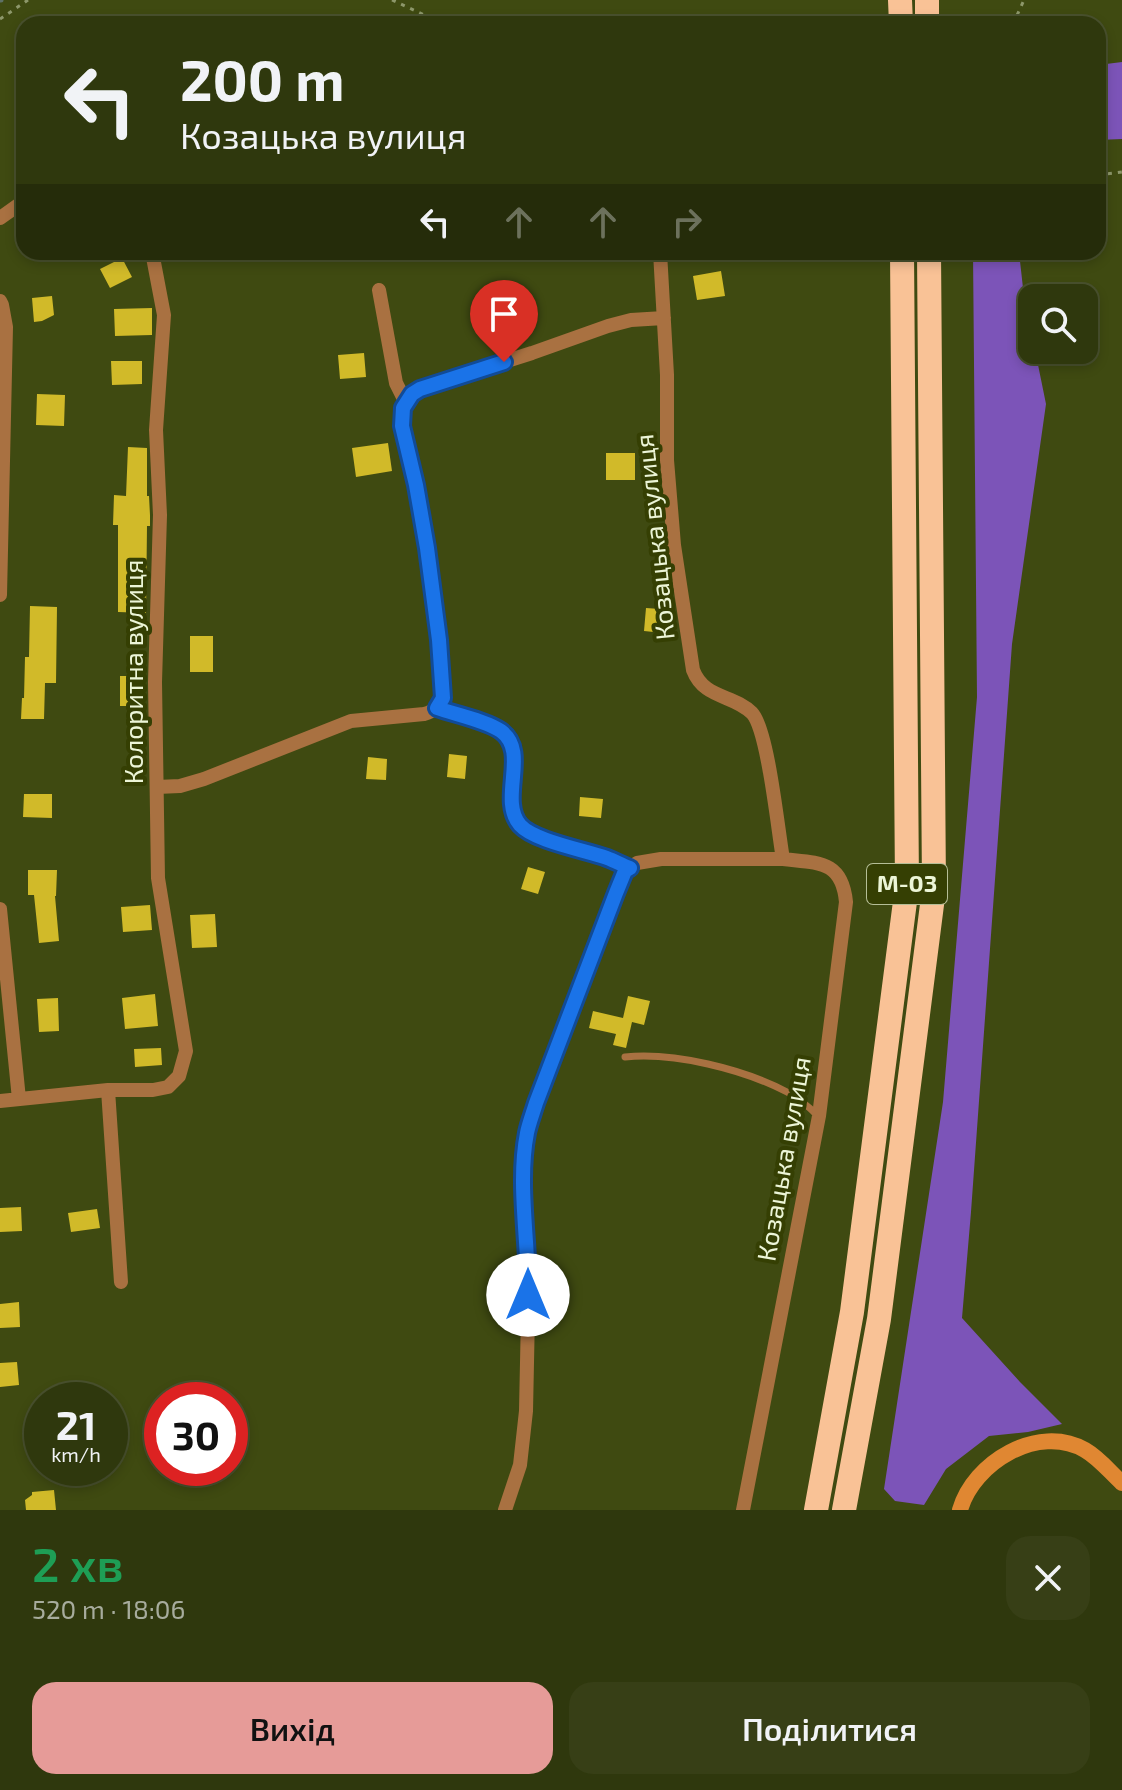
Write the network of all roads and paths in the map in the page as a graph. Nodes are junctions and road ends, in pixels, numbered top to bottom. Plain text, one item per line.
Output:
1 (28, 0) edge
2 (392, 0) edge
3 (427, 16) edge
4 (0, 19) edge
5 (154, 260) edge
6 (660, 260) edge
7 (902, 260) edge
8 (929, 260) edge
9 (379, 290) dead end
10 (0, 301) edge
11 (664, 318) junction
12 (406, 403) junction
13 (0, 595) edge
14 (437, 708) junction
15 (157, 787) junction
16 (783, 859) junction
17 (630, 868) junction
18 (0, 909) edge
19 (625, 1057) dead end
20 (108, 1090) junction
21 (19, 1099) junction
22 (0, 1101) edge
23 (819, 1116) junction
24 (121, 1282) dead end
25 (1122, 1483) edge
26 (505, 1510) edge
27 (743, 1510) edge
28 (816, 1510) edge
29 (844, 1510) edge
30 (960, 1510) edge

1 - 4 path
2 - 3 path
5 - 15 street, Колоритна вулиця
6 - 11 street, Козацька вулиця
7 - 28 highway, М-03
8 - 29 highway, М-03
9 - 12 street
10 - 13 street
11 - 12 street
11 - 16 street, Козацька вулиця
12 - 14 street
14 - 15 street
14 - 17 street
15 - 20 street, Колоритна вулиця
16 - 17 street, Козацька вулиця
16 - 23 street, Козацька вулиця
17 - 26 street
18 - 21 street
19 - 23 lane
20 - 21 street
20 - 24 street
21 - 22 street
23 - 27 street, Козацька вулиця
25 - 30 street

